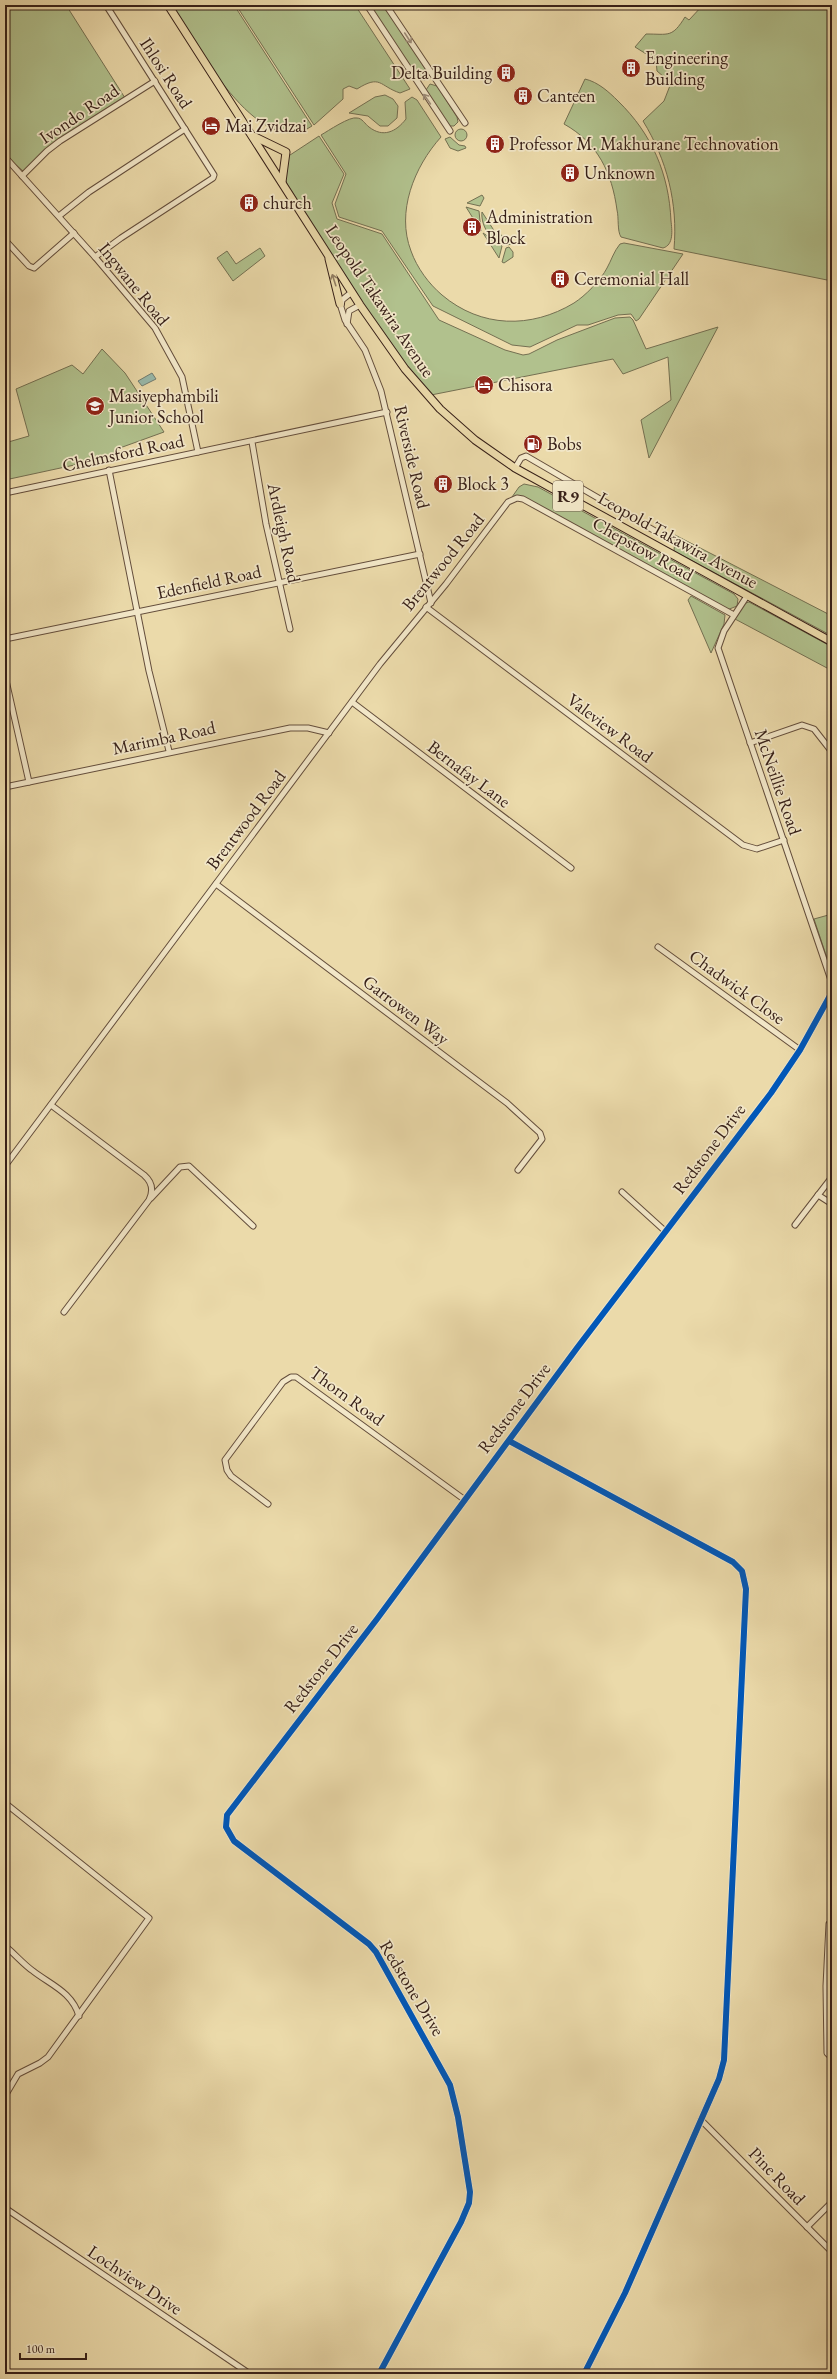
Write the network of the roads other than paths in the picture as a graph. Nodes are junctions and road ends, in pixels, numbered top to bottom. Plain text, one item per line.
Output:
1 (106, 5) edge
2 (168, 5) edge
3 (367, 5) edge
4 (386, 5) edge
5 (155, 81) junction
6 (465, 123) dead end
7 (185, 129) junction
8 (450, 131) dead end
9 (251, 135) junction
10 (5, 157) edge
11 (22, 176) junction
12 (282, 182) junction
13 (59, 216) junction
14 (74, 233) junction
15 (5, 240) edge
16 (328, 256) junction
17 (95, 257) junction
18 (352, 292) junction
19 (340, 304) junction
20 (360, 305) junction
21 (347, 325) junction
22 (387, 412) junction
23 (252, 442) junction
24 (198, 452) junction
25 (515, 468) junction
26 (109, 470) junction
27 (5, 493) edge
28 (517, 498) joint
29 (655, 531) dead end
30 (420, 554) junction
31 (280, 582) junction
32 (747, 596) junction
33 (431, 603) junction
34 (426, 607) junction
35 (138, 612) junction
36 (734, 615) junction
37 (290, 629) dead end
38 (5, 640) edge
39 (832, 642) edge
40 (5, 676) edge
41 (352, 702) junction
42 (329, 733) junction
43 (750, 743) junction
44 (169, 751) junction
45 (832, 752) edge
46 (29, 782) junction
47 (5, 787) edge
48 (784, 840) junction
49 (571, 868) dead end
50 (216, 884) junction
51 (658, 946) dead end
52 (832, 982) edge
53 (832, 992) edge
54 (800, 1050) junction
55 (50, 1106) junction
56 (5, 1166) edge
57 (518, 1170) dead end
58 (832, 1176) edge
59 (622, 1192) dead end
60 (818, 1195) junction
61 (149, 1200) junction
62 (832, 1204) edge
63 (795, 1225) dead end
64 (253, 1226) dead end
65 (665, 1231) junction
66 (64, 1312) dead end
67 (509, 1441) junction
68 (464, 1500) junction
69 (268, 1504) dead end
70 (5, 1803) edge
71 (829, 1924) dead end
72 (830, 1941) edge
73 (5, 1946) edge
74 (829, 1979) edge
75 (79, 2016) junction
76 (832, 2058) edge
77 (5, 2096) edge
78 (701, 2120) junction
79 (832, 2202) edge
80 (5, 2208) edge
81 (807, 2227) junction
82 (832, 2252) edge
83 (250, 2374) edge
84 (379, 2374) edge
85 (584, 2374) edge

1 - 5 street, Ihlosi Road
2 - 9 highway, Leopold Takawira Avenue / R9
8 -> 3 street
4 -> 6 street
5 - 7 street, Ihlosi Road
5 - 11 street, Ivondo Road
7 - 13 street
7 - 17 street, Ihlosi Road
9 - 12 highway, Leopold Takawira Avenue / R9
9 - 12 highway
10 - 11 street, Ingwane Road
11 - 13 street, Ingwane Road
12 - 16 highway, Leopold Takawira Avenue / R9
13 - 14 street, Ingwane Road
14 - 15 street
14 - 17 street, Ingwane Road
16 - 18 highway, Leopold Takawira Avenue / R9
19 -> 16 highway
17 - 24 street, Ingwane Road
18 - 19 street
18 - 20 highway, Leopold Takawira Avenue / R9
19 - 21 street, Riverside Road
20 - 21 street
20 - 25 highway, Leopold Takawira Avenue / R9
21 - 22 street, Riverside Road
22 - 23 street, Chelmsford Road
22 - 30 street, Riverside Road
23 - 24 street, Chelmsford Road
23 - 31 street, Ardleigh Road
24 - 26 street, Chelmsford Road
25 - 29 street
25 - 32 highway, Leopold Takawira Avenue / R9
26 - 27 street, Chelmsford Road
26 - 35 street
28 - 33 street, Brentwood Road
28 - 36 street, Chepstow Road
30 - 31 street, Edenfield Road
30 - 33 street, Riverside Road
31 - 35 street, Edenfield Road
31 - 37 street, Ardleigh Road
32 - 36 street, McNeillie Road
32 - 39 highway, Leopold Takawira Avenue / R9
33 - 34 street, Brentwood Road
34 - 41 street, Brentwood Road
34 - 48 street, Valeview Road
35 - 38 street, Edenfield Road
35 - 44 street
36 - 43 street, McNeillie Road
40 - 46 street
41 - 42 street, Brentwood Road
41 - 49 street, Bernafay Lane
42 - 44 street, Marimba Road
42 - 50 street, Brentwood Road
43 - 45 street
43 - 48 street, McNeillie Road
44 - 46 street, Marimba Road
46 - 47 street, Marimba Road
48 - 52 street, McNeillie Road
50 - 55 street, Brentwood Road
50 - 57 street, Garrowen Way
51 - 54 street, Chadwick Close
53 - 54 street, Redstone Drive
54 - 65 street, Redstone Drive
55 - 56 street, Brentwood Road
55 - 61 street
58 - 60 street
59 - 65 street
60 - 62 street
60 - 63 street
61 - 64 street
61 - 66 street
65 - 67 street, Redstone Drive
67 - 68 street, Redstone Drive
67 - 78 street
68 - 69 street, Thorn Road
68 - 84 street, Redstone Drive
70 - 75 street
71 - 72 street
72 - 74 street
73 - 75 street
74 - 76 street
75 - 77 street
78 - 81 street, Pine Road
78 - 85 street
79 - 81 street
80 - 83 street, Lochview Drive
81 - 82 street, Pine Road

